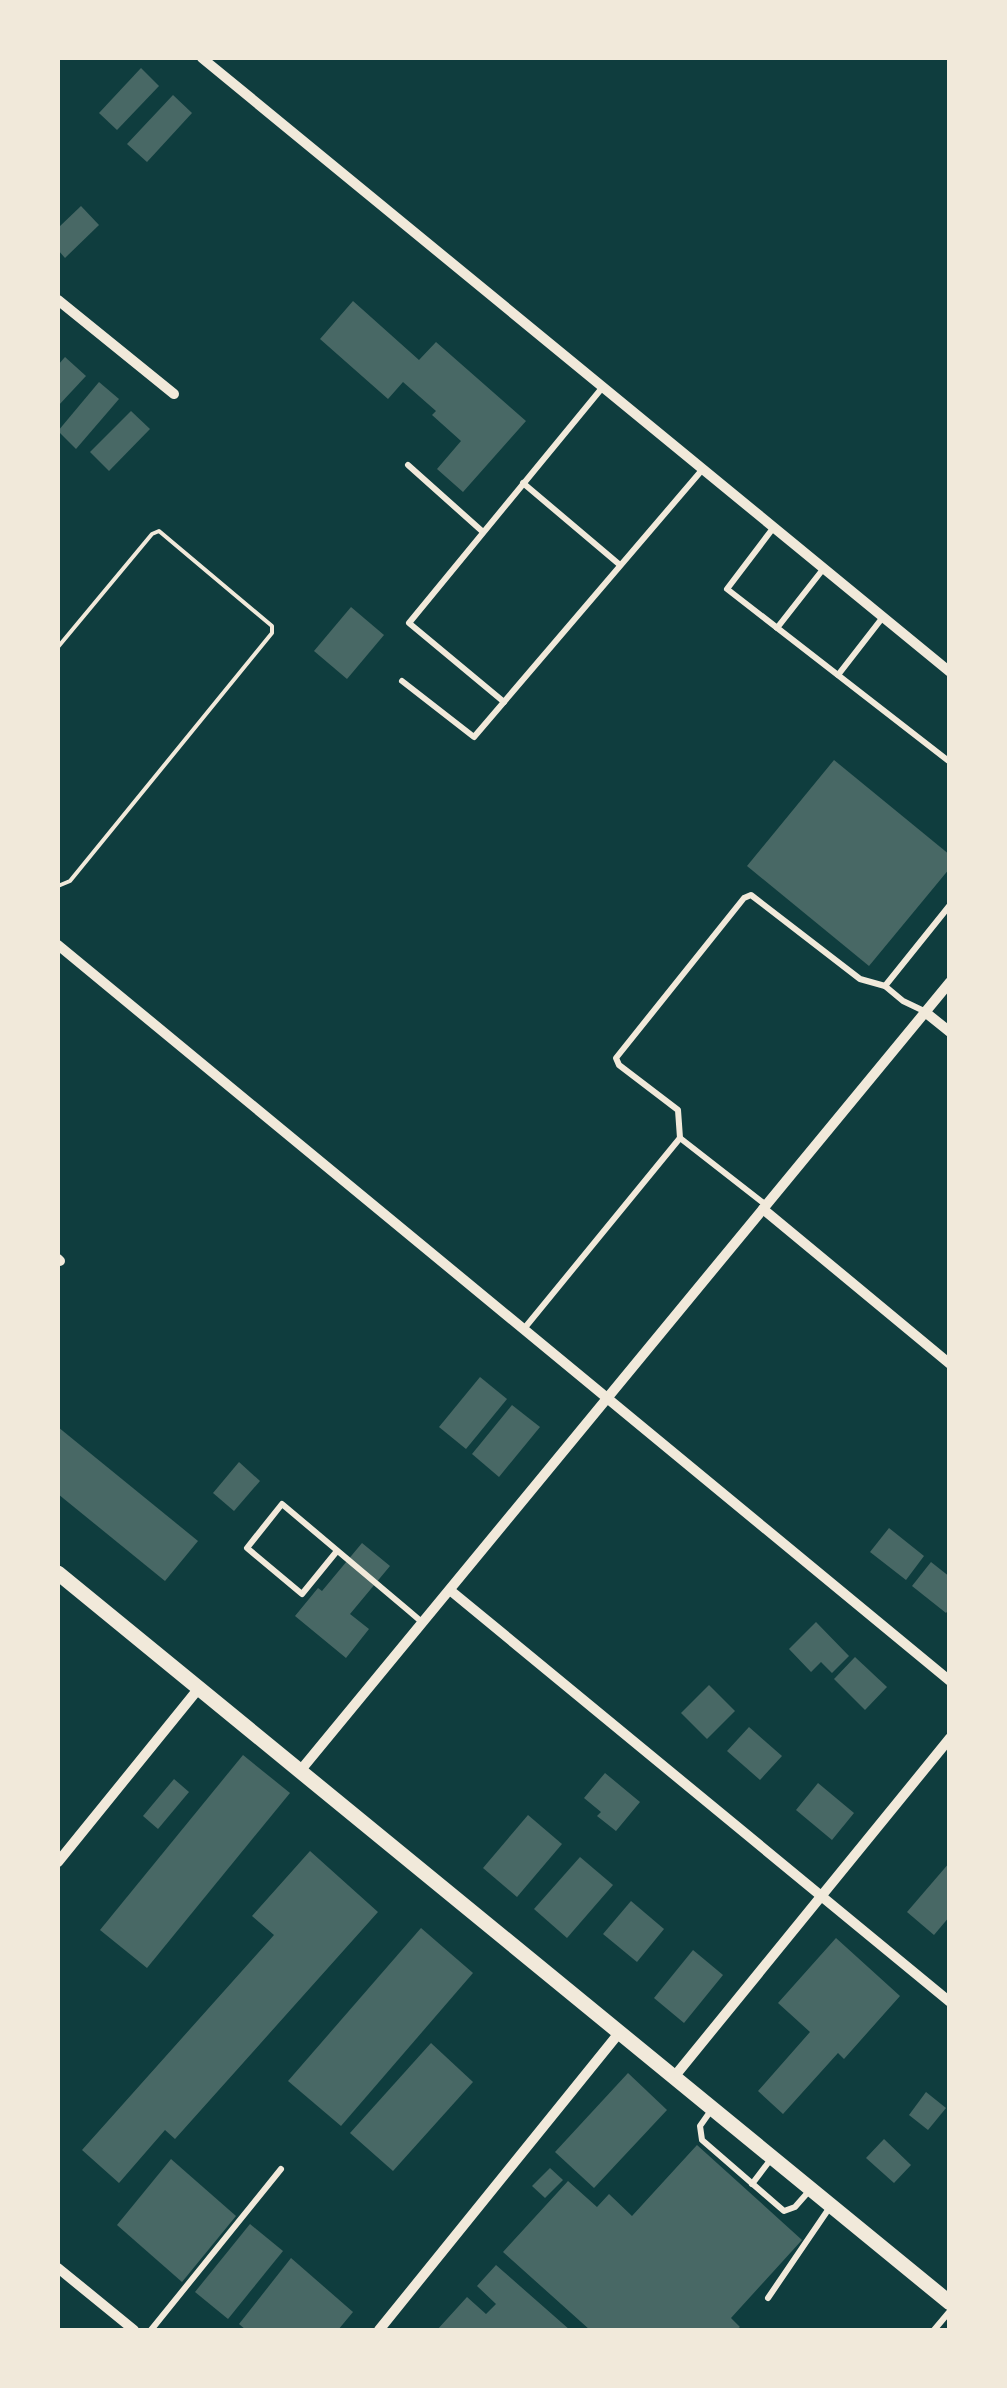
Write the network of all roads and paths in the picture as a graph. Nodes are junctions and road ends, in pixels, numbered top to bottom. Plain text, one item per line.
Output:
1 (202, 58) edge
2 (58, 300) edge
3 (603, 386) junction
4 (174, 394) dead end
5 (408, 464) dead end
6 (703, 469) junction
7 (523, 483) junction
8 (774, 527) junction
9 (483, 532) junction
10 (620, 565) junction
11 (824, 568) junction
12 (883, 617) junction
13 (777, 628) junction
14 (58, 647) edge
15 (950, 672) edge
16 (838, 675) junction
17 (402, 681) dead end
18 (504, 702) junction
19 (950, 762) edge
20 (58, 886) edge
21 (950, 904) edge
22 (58, 945) edge
23 (950, 982) edge
24 (885, 986) junction
25 (925, 1012) junction
26 (950, 1032) edge
27 (680, 1138) junction
28 (764, 1207) junction
29 (524, 1330) junction
30 (950, 1364) edge
31 (607, 1398) junction
32 (337, 1551) junction
33 (58, 1573) edge
34 (451, 1591) junction
35 (424, 1623) junction
36 (950, 1681) edge
37 (199, 1688) junction
38 (950, 1738) edge
39 (300, 1771) junction
40 (58, 1862) edge
41 (821, 1897) junction
42 (950, 2002) edge
43 (619, 2032) junction
44 (674, 2077) junction
45 (712, 2108) junction
46 (772, 2158) junction
47 (281, 2169) dead end
48 (752, 2184) junction
49 (811, 2189) junction
50 (831, 2206) junction
51 (58, 2268) edge
52 (768, 2298) dead end
53 (950, 2303) edge
54 (950, 2311) edge
55 (134, 2330) edge
56 (151, 2330) edge
57 (379, 2330) edge
58 (934, 2330) edge

1 - 3 street
2 - 4 street
3 - 6 street
3 - 7 lane
5 - 9 lane
6 - 8 street
6 - 10 lane
7 - 9 lane
7 - 10 lane
8 - 11 street
8 - 13 lane
9 - 18 lane
10 - 18 lane
11 - 12 street
11 - 13 lane
12 - 15 street
12 - 16 lane
13 - 16 lane
14 - 20 path
16 - 19 lane
17 - 18 lane
21 - 24 lane
22 - 29 street
23 - 25 street
24 - 25 lane
24 - 27 lane
25 - 26 street
25 - 28 street
27 - 28 lane
27 - 29 lane
28 - 30 street
28 - 31 street
29 - 31 street
31 - 34 street
31 - 36 street
32 - 32 lane
32 - 35 lane
33 - 37 street
34 - 35 street
34 - 41 street
35 - 39 street
37 - 39 street
37 - 40 street
38 - 41 street
39 - 43 street
41 - 42 street
41 - 44 street
43 - 44 street
43 - 57 street
44 - 45 street
45 - 46 street
45 - 48 lane
46 - 48 lane
46 - 49 street
47 - 56 lane
48 - 49 lane
49 - 50 street
50 - 52 lane
50 - 53 street
51 - 55 street
54 - 58 lane

